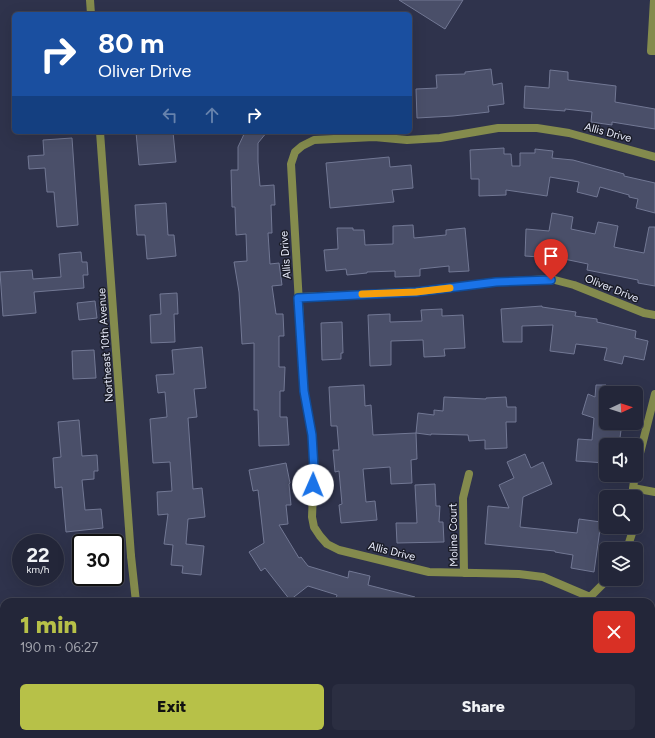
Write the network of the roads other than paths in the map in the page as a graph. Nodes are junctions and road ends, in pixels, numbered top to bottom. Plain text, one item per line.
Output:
1 (90, 0) edge
2 (654, 0) edge
3 (91, 12) edge
4 (655, 51) edge
5 (100, 134) edge
6 (655, 157) edge
7 (298, 298) junction
8 (655, 315) edge
9 (655, 396) edge
10 (643, 442) edge
11 (469, 474) dead end
12 (634, 482) edge
13 (633, 488) joint
14 (655, 492) edge
15 (464, 573) junction
16 (603, 586) edge
17 (136, 598) edge
18 (588, 598) edge
19 (594, 598) edge

1 - 3 street
2 - 4 street
5 - 17 street, Northeast 10th Avenue
6 - 7 street, Allis Drive
7 - 8 street, Oliver Drive
7 - 15 street, Allis Drive
9 - 10 street
11 - 15 street, Moline Court
12 - 13 street
13 - 14 street
15 - 18 street, Allis Drive
16 - 19 street, Allis Drive

